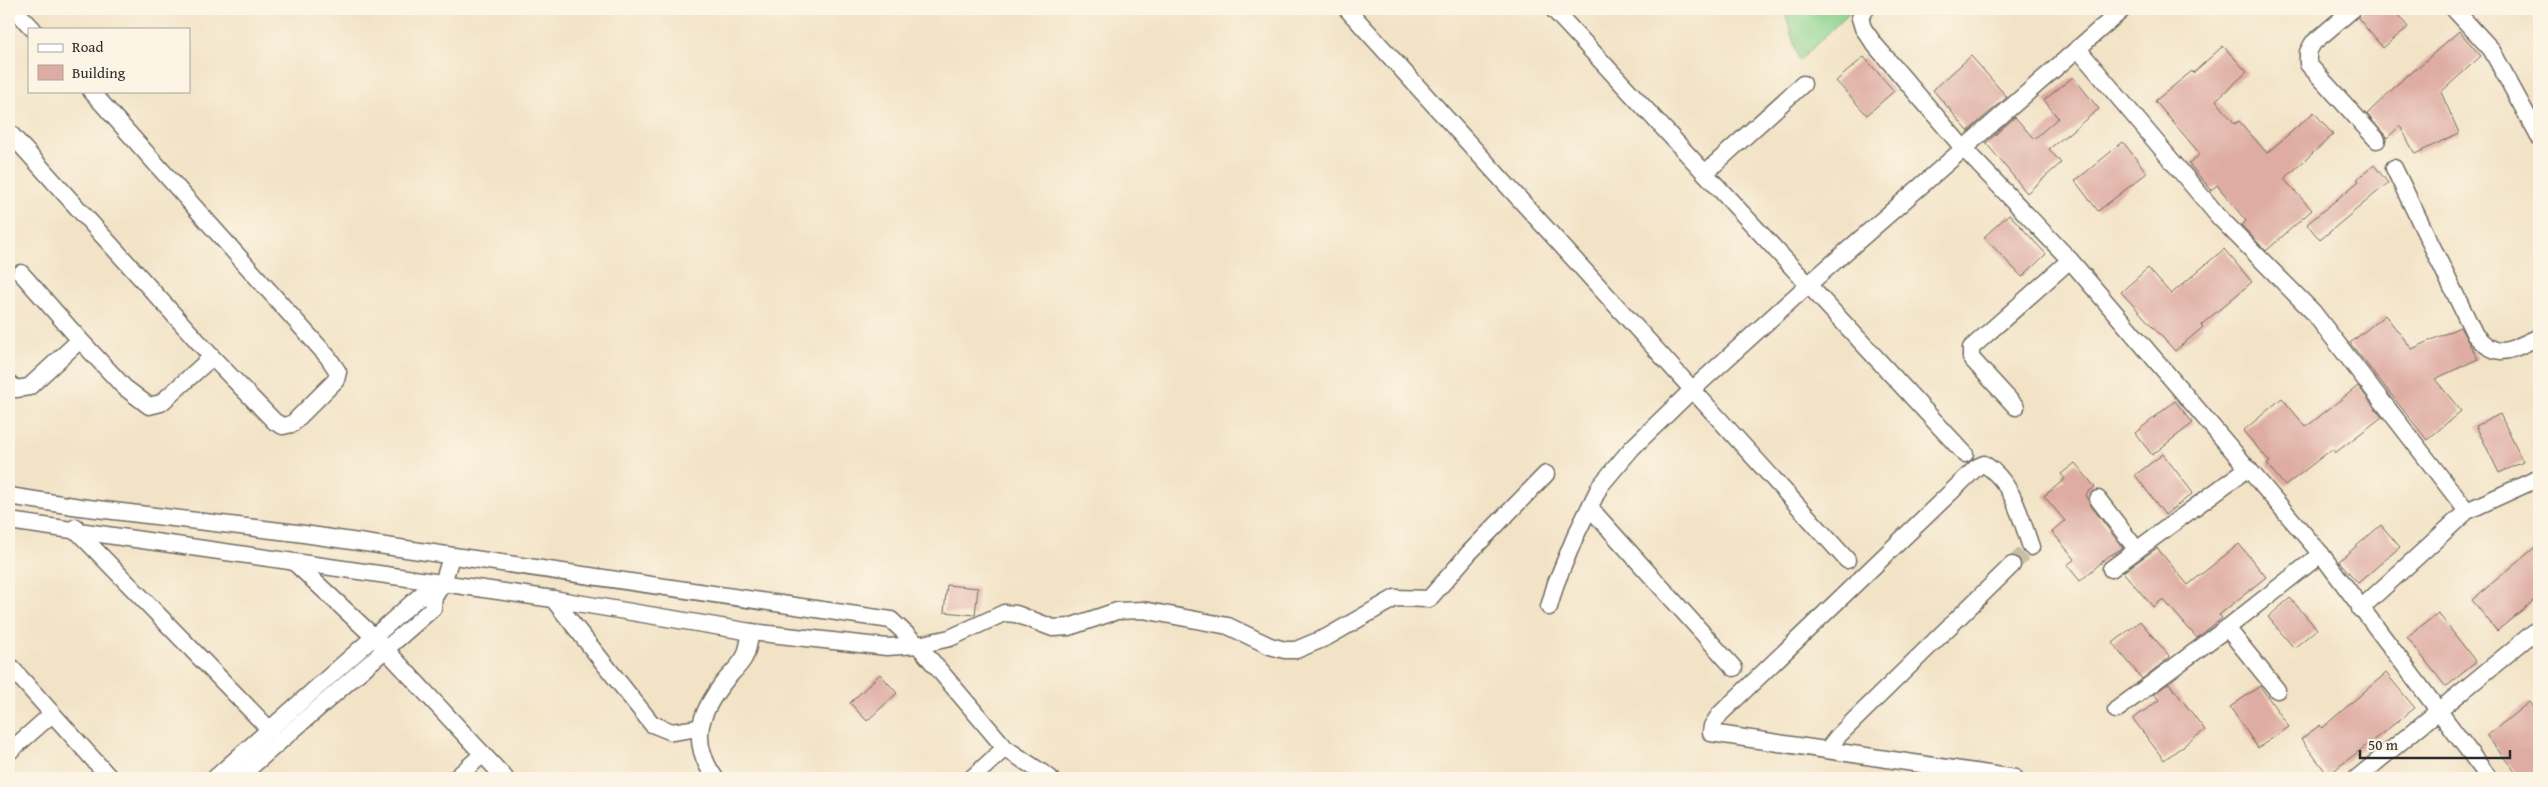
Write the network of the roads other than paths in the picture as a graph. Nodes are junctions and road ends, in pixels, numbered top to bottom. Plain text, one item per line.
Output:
1 (14, 9) edge
2 (1346, 9) edge
3 (1552, 9) edge
4 (1866, 9) edge
5 (2123, 9) edge
6 (2353, 9) edge
7 (2454, 9) edge
8 (32, 28) edge
9 (2078, 49) junction
10 (1803, 84) dead end
11 (92, 92) edge
12 (9, 132) edge
13 (2539, 137) edge
14 (2377, 140) dead end
15 (1964, 149) junction
16 (2394, 168) dead end
17 (1705, 173) junction
18 (2070, 260) junction
19 (21, 273) dead end
20 (1809, 284) junction
21 (2539, 337) edge
22 (80, 340) junction
23 (212, 357) junction
24 (9, 383) edge
25 (1692, 390) junction
26 (2016, 407) dead end
27 (1965, 454) dead end
28 (2248, 468) junction
29 (1546, 474) dead end
30 (2539, 478) edge
31 (9, 496) edge
32 (2098, 499) dead end
33 (80, 507) junction
34 (1590, 508) junction
35 (2467, 511) junction
36 (9, 521) edge
37 (76, 530) junction
38 (2031, 546) dead end
39 (2136, 550) junction
40 (2321, 554) junction
41 (451, 557) junction
42 (1847, 560) dead end
43 (295, 563) junction
44 (2012, 565) tunnel mouth
45 (2111, 568) dead end
46 (438, 590) junction
47 (553, 599) junction
48 (1549, 607) dead end
49 (2360, 609) junction
50 (2227, 628) junction
51 (2539, 628) edge
52 (751, 632) junction
53 (380, 643) junction
54 (918, 645) junction
55 (9, 666) edge
56 (1734, 668) dead end
57 (2277, 690) dead end
58 (2116, 710) dead end
59 (2438, 712) junction
60 (52, 714) junction
61 (698, 728) junction
62 (270, 730) junction
63 (1005, 748) junction
64 (1828, 749) junction
65 (9, 752) edge
66 (483, 754) junction
67 (110, 778) edge
68 (215, 778) edge
69 (238, 778) edge
70 (456, 778) edge
71 (505, 778) edge
72 (714, 778) edge
73 (972, 778) edge
74 (1050, 778) edge
75 (2015, 778) edge
76 (2357, 778) edge
77 (2489, 778) edge

1 - 8 street
2 - 25 street
3 - 17 street
4 - 15 street
5 - 9 street
6 - 14 street
7 - 13 street
9 - 15 street
9 - 35 street
10 - 17 street
11 - 23 street
12 - 23 street
15 - 18 street
15 - 20 street
16 - 21 street
17 - 20 street
18 - 26 street
18 - 28 street
19 - 22 street
20 - 25 street
20 - 27 street
22 - 23 street
22 - 24 street
25 - 34 street
25 - 42 street
28 - 39 street
28 - 40 street
29 - 54 street
30 - 35 street
31 - 33 street
32 - 39 street
33 - 37 street
33 - 41 street
34 - 48 street
34 - 56 street
35 - 49 street
36 - 37 street
37 - 43 street
37 - 62 street
38 - 64 street
39 - 45 street
40 - 49 street
40 - 50 street
41 - 46 street
41 - 54 street
43 - 46 street
43 - 53 street
44 - 64 street
46 - 47 street
46 - 53 street
47 - 52 street
47 - 61 street
49 - 59 street
50 - 57 street
50 - 58 street
51 - 59 street
52 - 54 street
52 - 61 street
53 - 62 street
53 - 66 street
53 - 69 street
54 - 63 street
55 - 60 street
59 - 76 street
59 - 77 street
60 - 65 street
60 - 67 street
61 - 72 street
62 - 68 street
63 - 73 street
63 - 74 street
64 - 75 street
66 - 70 street
66 - 71 street

